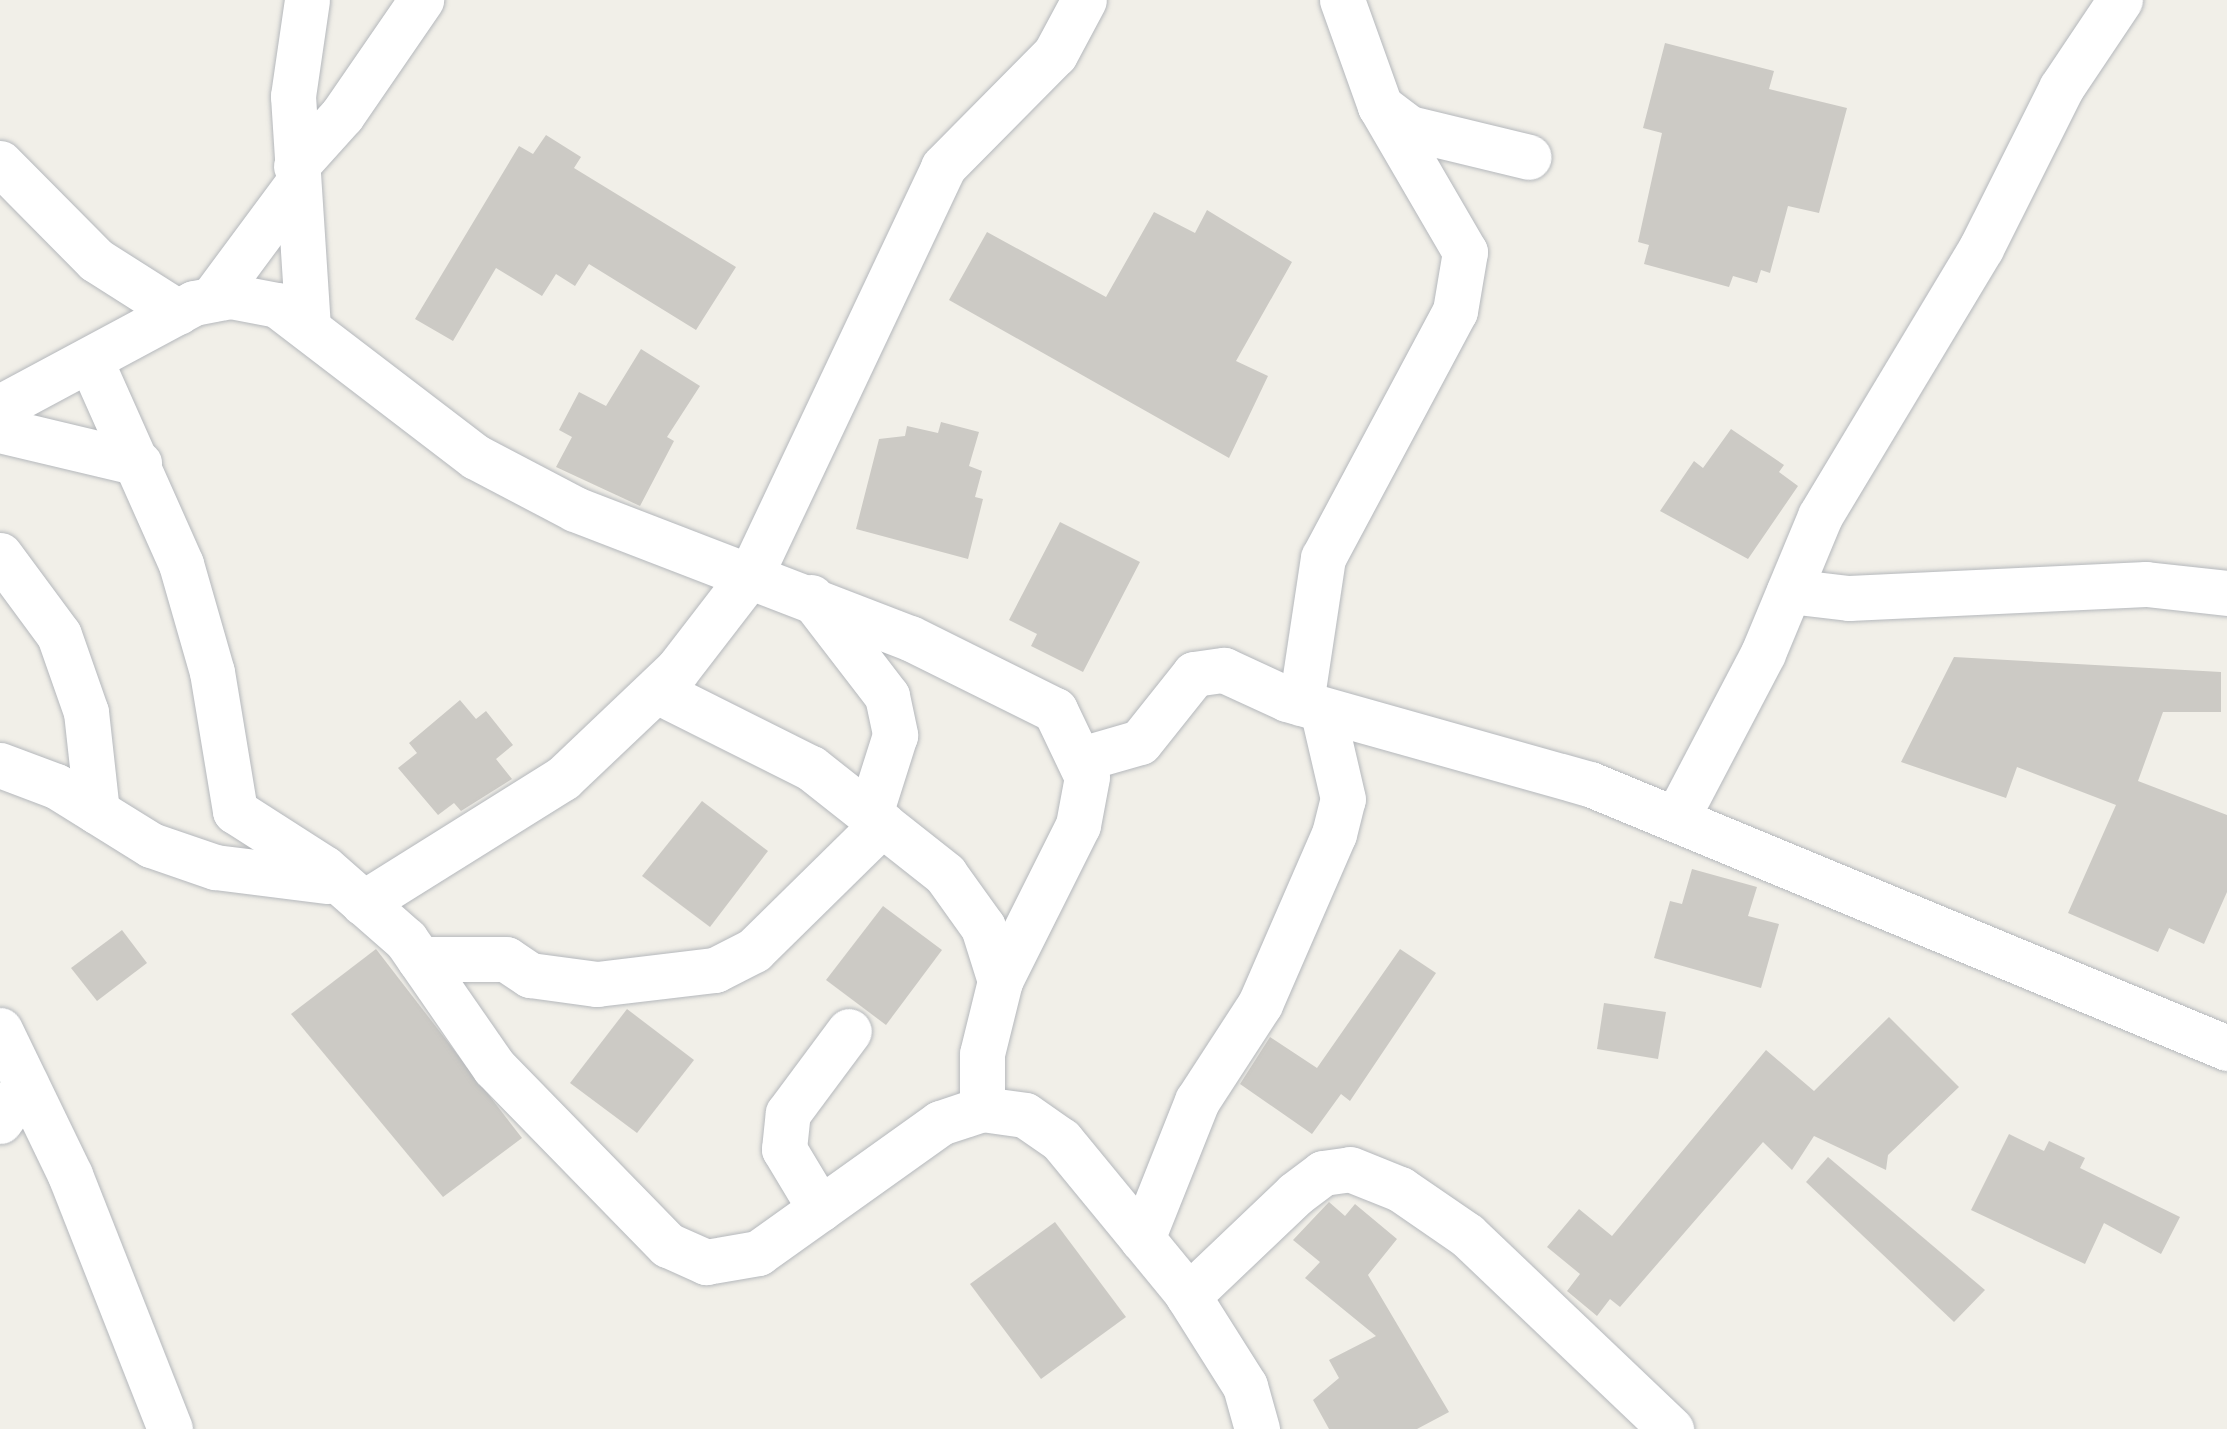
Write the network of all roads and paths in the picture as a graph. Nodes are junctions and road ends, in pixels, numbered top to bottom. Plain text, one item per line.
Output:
1 (307, 0) edge
2 (420, 0) edge
3 (1342, 0) edge
4 (2120, 0) edge
5 (1081, 1) edge
6 (1380, 106) junction
7 (1529, 158) dead end
8 (0, 163) edge
9 (296, 175) junction
10 (195, 306) junction
11 (308, 325) junction
12 (92, 364) junction
13 (0, 407) edge
14 (0, 430) edge
15 (139, 463) junction
16 (0, 555) edge
17 (751, 574) junction
18 (1789, 591) junction
19 (2227, 593) edge
20 (811, 596) junction
21 (656, 691) junction
22 (1312, 706) junction
23 (1081, 759) junction
24 (0, 766) edge
25 (97, 811) junction
26 (876, 819) junction
27 (1676, 819) junction
28 (351, 892) junction
29 (419, 958) junction
30 (1000, 981) junction
31 (0, 1030) edge
32 (849, 1031) dead end
33 (2227, 1048) edge
34 (26, 1084) junction
35 (982, 1110) junction
36 (0, 1120) edge
37 (820, 1210) junction
38 (1142, 1239) junction
39 (1188, 1296) junction
40 (170, 1429) edge
41 (1257, 1429) edge
42 (1672, 1429) edge

1 - 9 street
2 - 9 street
3 - 6 street
4 - 18 street
5 - 17 street
6 - 7 street
6 - 22 street
8 - 10 street
9 - 10 street
9 - 11 street
10 - 11 street
10 - 12 street
11 - 17 street
12 - 13 street
12 - 15 street
14 - 15 street
15 - 28 street
16 - 25 street
17 - 20 street
17 - 21 street
18 - 19 street
18 - 27 street
20 - 23 street
20 - 26 street
21 - 26 street
21 - 28 street
22 - 23 street
22 - 27 street
22 - 38 street
23 - 30 street
24 - 25 street
25 - 28 street
26 - 29 street
26 - 30 street
27 - 33 street
28 - 29 street
29 - 37 street
30 - 35 street
31 - 34 street
32 - 37 street
34 - 36 street
34 - 40 street
35 - 37 street
35 - 38 street
38 - 39 street
39 - 41 street
39 - 42 street

